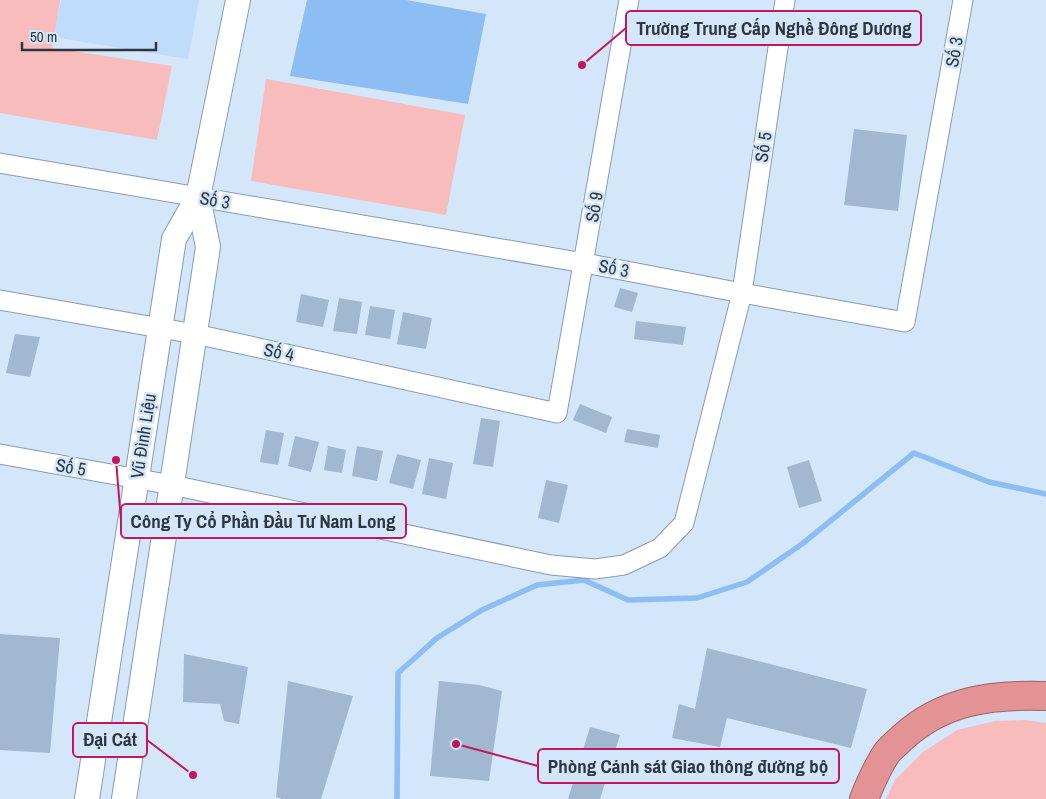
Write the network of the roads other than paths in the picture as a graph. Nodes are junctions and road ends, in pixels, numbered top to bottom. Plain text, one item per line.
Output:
1 (238, 0) edge
2 (629, 0) edge
3 (785, 0) edge
4 (963, 0) edge
5 (0, 163) edge
6 (198, 197) junction
7 (584, 263) junction
8 (742, 293) junction
9 (0, 300) edge
10 (160, 328) junction
11 (195, 334) junction
12 (557, 413) joint
13 (0, 454) edge
14 (137, 479) junction
15 (172, 486) junction
16 (1046, 696) edge
17 (87, 799) edge
18 (124, 799) edge
19 (864, 799) edge

1 - 6 street, Vũ Đình Liệu
2 - 7 street, Số 9
3 - 8 street, Số 5
4 - 8 street, Số 3
5 - 6 street, Số 3
6 - 7 street, Số 3
6 - 10 street, Vũ Đình Liệu
6 - 11 street, Vũ Đình Liệu
7 - 8 street, Số 3
7 - 12 street, Số 9
8 - 15 street, Số 5
9 - 10 street, Số 4
10 - 11 street, Số 4
10 - 14 street, Vũ Đình Liệu
11 - 12 street, Số 4
11 - 15 street, Vũ Đình Liệu
13 - 14 street, Số 5
14 - 15 street, Số 5
14 - 17 street, Vũ Đình Liệu
15 - 18 street, Vũ Đình Liệu
16 - 19 highway

